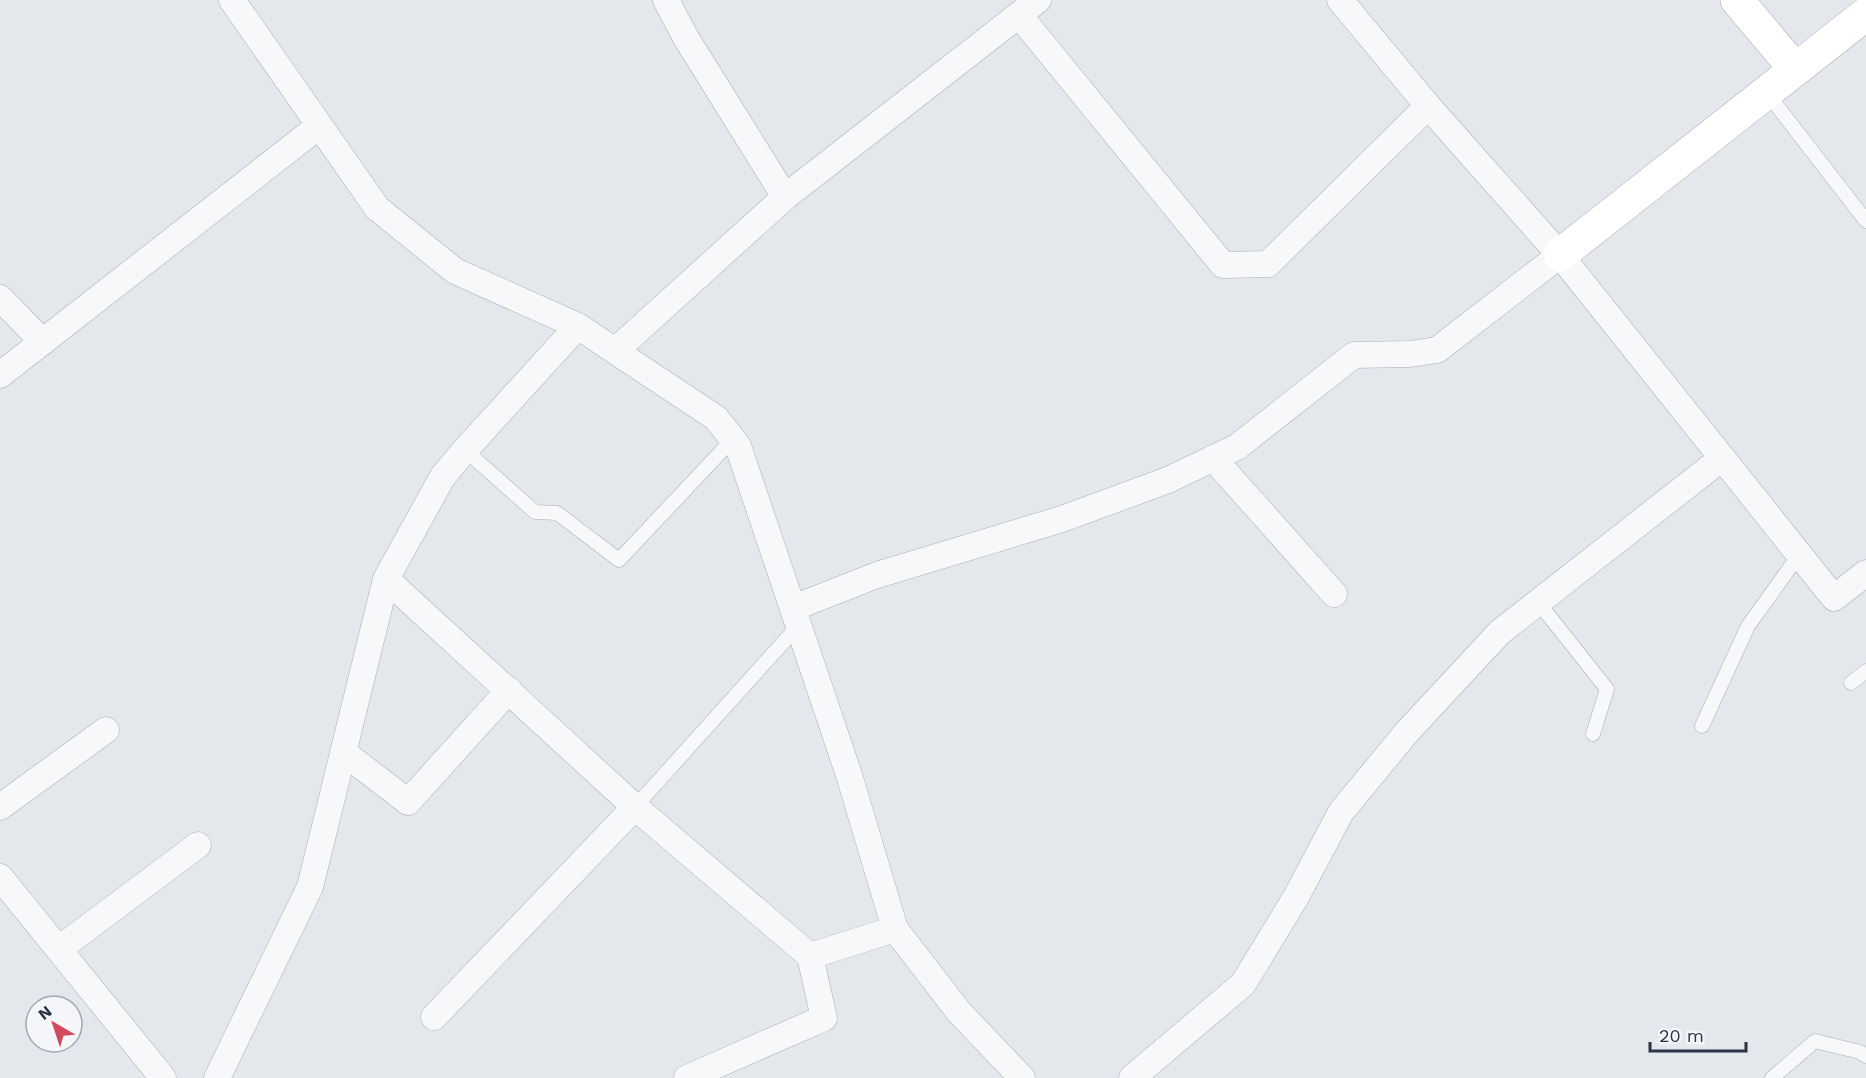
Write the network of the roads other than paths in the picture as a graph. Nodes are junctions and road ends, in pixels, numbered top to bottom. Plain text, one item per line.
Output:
1 (232, 0) edge
2 (666, 0) edge
3 (1340, 0) edge
4 (1737, 0) edge
5 (1028, 8) edge
6 (1866, 14) edge
7 (1795, 69) junction
8 (1767, 93) junction
9 (1428, 106) junction
10 (319, 126) junction
11 (785, 197) junction
12 (1866, 221) edge
13 (1560, 255) junction
14 (0, 298) edge
15 (578, 326) junction
16 (43, 342) junction
17 (615, 351) junction
18 (0, 375) edge
19 (733, 440) junction
20 (465, 450) junction
21 (1213, 458) junction
22 (1721, 459) junction
23 (1799, 555) junction
24 (1866, 573) edge
25 (386, 579) junction
26 (1334, 594) dead end
27 (1538, 602) junction
28 (795, 617) junction
29 (1866, 671) edge
30 (1851, 683) dead end
31 (509, 690) junction
32 (1702, 726) dead end
33 (106, 730) dead end
34 (1593, 734) dead end
35 (343, 752) junction
36 (0, 807) edge
37 (635, 807) junction
38 (198, 845) dead end
39 (0, 877) edge
40 (895, 929) junction
41 (58, 949) junction
42 (810, 956) junction
43 (434, 1017) dead end
44 (1866, 1056) edge
45 (163, 1078) edge
46 (217, 1078) edge
47 (687, 1078) edge
48 (1022, 1078) edge
49 (1132, 1078) edge
50 (1772, 1078) edge

1 - 10 street
2 - 11 street
3 - 9 street
4 - 7 street
5 - 9 street
5 - 11 street
6 - 7 street
7 - 8 street
8 - 12 lane
8 - 13 street
9 - 13 street
10 - 15 street
10 - 16 street
11 - 17 street
13 - 21 street
13 - 22 street
14 - 16 street
15 - 17 street
15 - 20 street
16 - 18 street
17 - 19 street
19 - 20 lane
19 - 28 street
20 - 25 street
21 - 26 street
21 - 28 street
22 - 23 street
22 - 27 street
23 - 24 street
23 - 32 lane
25 - 31 street
25 - 35 street
27 - 34 lane
27 - 49 street
28 - 37 lane
28 - 40 street
29 - 30 lane
31 - 35 street
31 - 37 street
33 - 36 street
35 - 46 street
37 - 42 street
37 - 43 street
38 - 41 street
39 - 41 street
40 - 42 street
40 - 48 street
41 - 45 street
42 - 47 street
44 - 50 lane

